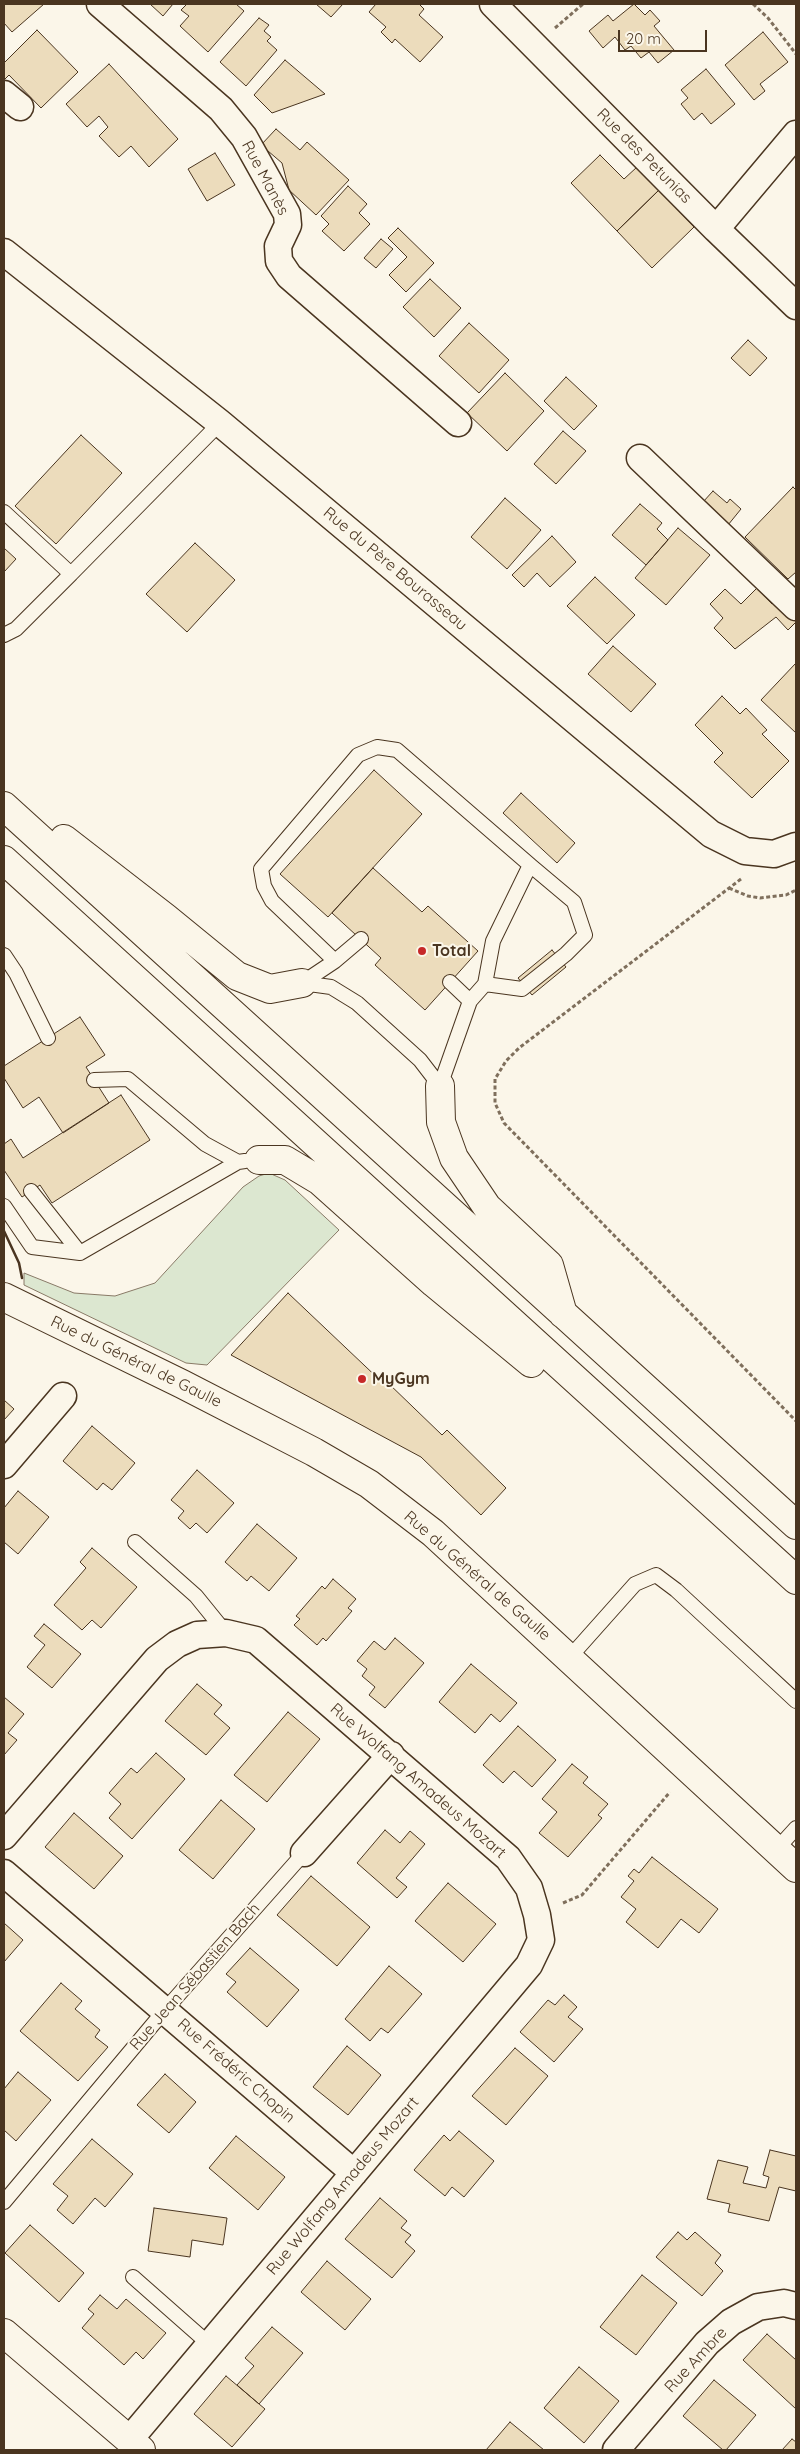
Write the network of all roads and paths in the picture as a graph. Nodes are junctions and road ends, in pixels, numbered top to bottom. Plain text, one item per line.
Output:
1 (100, 4) edge
2 (493, 4) edge
3 (583, 4) edge
4 (753, 4) edge
5 (534, 45) junction
6 (796, 54) edge
7 (796, 134) edge
8 (716, 229) junction
9 (4, 252) edge
10 (796, 306) edge
11 (220, 422) junction
12 (458, 423) dead end
13 (640, 458) dead end
14 (4, 512) edge
15 (71, 574) junction
16 (796, 607) edge
17 (4, 635) edge
18 (4, 793) edge
19 (4, 806) edge
20 (785, 850) edge
21 (4, 860) edge
22 (530, 864) junction
23 (729, 888) junction
24 (796, 890) edge
25 (361, 939) dead end
26 (4, 955) edge
27 (335, 961) junction
28 (450, 982) dead end
29 (302, 983) junction
30 (486, 984) junction
31 (470, 1001) junction
32 (48, 1038) dead end
33 (94, 1080) dead end
34 (440, 1086) junction
35 (249, 1161) junction
36 (31, 1191) dead end
37 (4, 1206) edge
38 (80, 1253) junction
39 (4, 1296) edge
40 (562, 1314) junction
41 (63, 1396) dead end
42 (796, 1421) edge
43 (4, 1466) edge
44 (796, 1525) edge
45 (135, 1542) dead end
46 (796, 1580) edge
47 (226, 1633) junction
48 (570, 1657) junction
49 (796, 1701) edge
50 (390, 1755) junction
51 (690, 1768) junction
52 (796, 1828) edge
53 (4, 1836) edge
54 (777, 1849) junction
55 (304, 1853) joint
56 (796, 1868) edge
57 (4, 1873) edge
58 (537, 1915) junction
59 (165, 2010) junction
60 (354, 2173) junction
61 (4, 2202) edge
62 (133, 2277) dead end
63 (796, 2306) edge
64 (4, 2333) edge
65 (210, 2344) junction
66 (136, 2444) edge
67 (616, 2450) edge

1 - 12 street, Rue Manès
2 - 5 street, Rue des Petunias
3 - 5 path
4 - 6 path
5 - 8 street, Rue des Petunias
7 - 8 street
8 - 10 street, Rue des Petunias
9 - 11 street, Rue du Père Bourasseau
11 - 15 lane
11 - 20 street, Rue du Père Bourasseau
13 - 16 street
14 - 15 lane
15 - 17 lane
18 - 29 main road
19 - 40 main road
20 - 23 path
21 - 46 main road
22 - 27 lane
22 - 30 lane
22 - 30 lane
23 - 24 path
23 - 42 path
25 - 27 lane
26 - 32 lane
27 - 29 lane
28 - 31 lane
29 - 34 lane
30 - 31 lane
31 - 34 lane
33 - 35 lane
34 - 40 main road
35 - 38 lane
35 - 46 main road
36 - 38 lane
37 - 38 lane
39 - 48 main road, Rue du Général de Gaulle
40 - 44 main road
41 - 43 street
45 - 47 lane
47 - 50 street, Rue Wolfang Amadeus Mozart
47 - 53 street, Rue Wolfang Amadeus Mozart
48 - 49 lane
48 - 51 main road, Rue du Général de Gaulle
50 - 55 street, Rue Jean Sébastien Bach
50 - 58 street, Rue Wolfang Amadeus Mozart
51 - 54 main road, Rue du Général de Gaulle
51 - 58 path
52 - 54 lane
54 - 56 main road, Rue du Général de Gaulle
55 - 59 lane, Rue Jean Sébastien Bach
57 - 59 street, Rue Frédéric Chopin
58 - 60 street, Rue Wolfang Amadeus Mozart
59 - 60 street, Rue Frédéric Chopin
59 - 61 lane, Rue Jean Sébastien Bach
60 - 65 street, Rue Wolfang Amadeus Mozart
62 - 65 lane
63 - 67 street, Rue Ambre
64 - 66 main road
65 - 66 street, Rue Wolfang Amadeus Mozart

